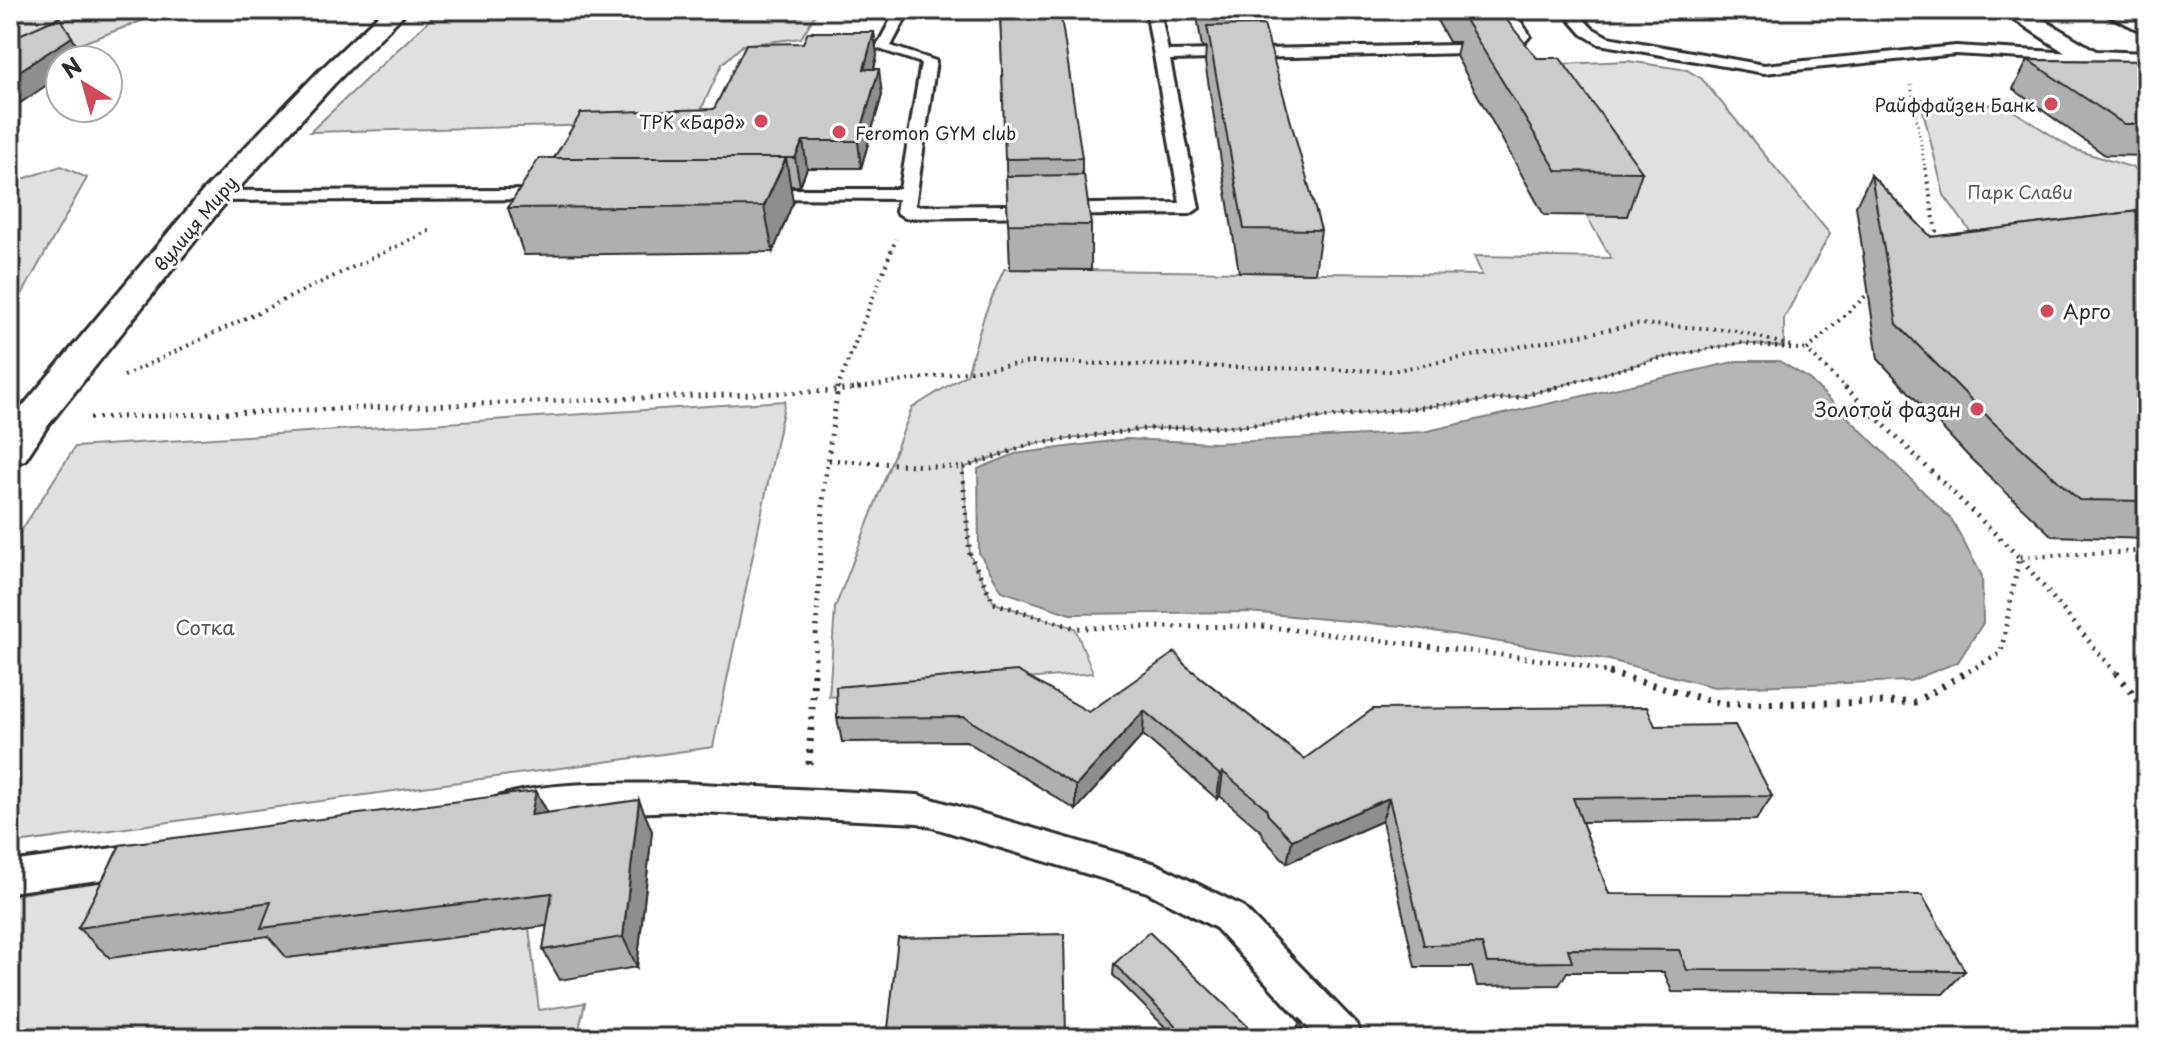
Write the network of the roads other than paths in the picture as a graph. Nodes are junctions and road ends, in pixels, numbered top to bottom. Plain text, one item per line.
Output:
1 (397, 10) edge
2 (903, 10) edge
3 (1153, 10) edge
4 (1506, 10) edge
5 (1568, 10) edge
6 (2011, 10) edge
7 (2116, 10) edge
8 (2147, 27) edge
9 (1163, 56) junction
10 (2090, 58) junction
11 (2147, 61) edge
12 (734, 194) edge
13 (577, 195) edge
14 (215, 196) junction
15 (906, 203) junction
16 (10, 451) edge
17 (472, 813) edge
18 (180, 854) edge
19 (10, 877) edge
20 (1343, 1038) edge

1 - 14 street, вулиця Миру
2 - 15 lane
3 - 9 lane
4 - 9 lane
5 - 10 lane
6 - 10 street
7 - 8 street
9 - 15 lane
10 - 11 street
12 - 15 lane
13 - 14 lane
14 - 16 street, вулиця Миру
17 - 20 lane
18 - 19 lane

